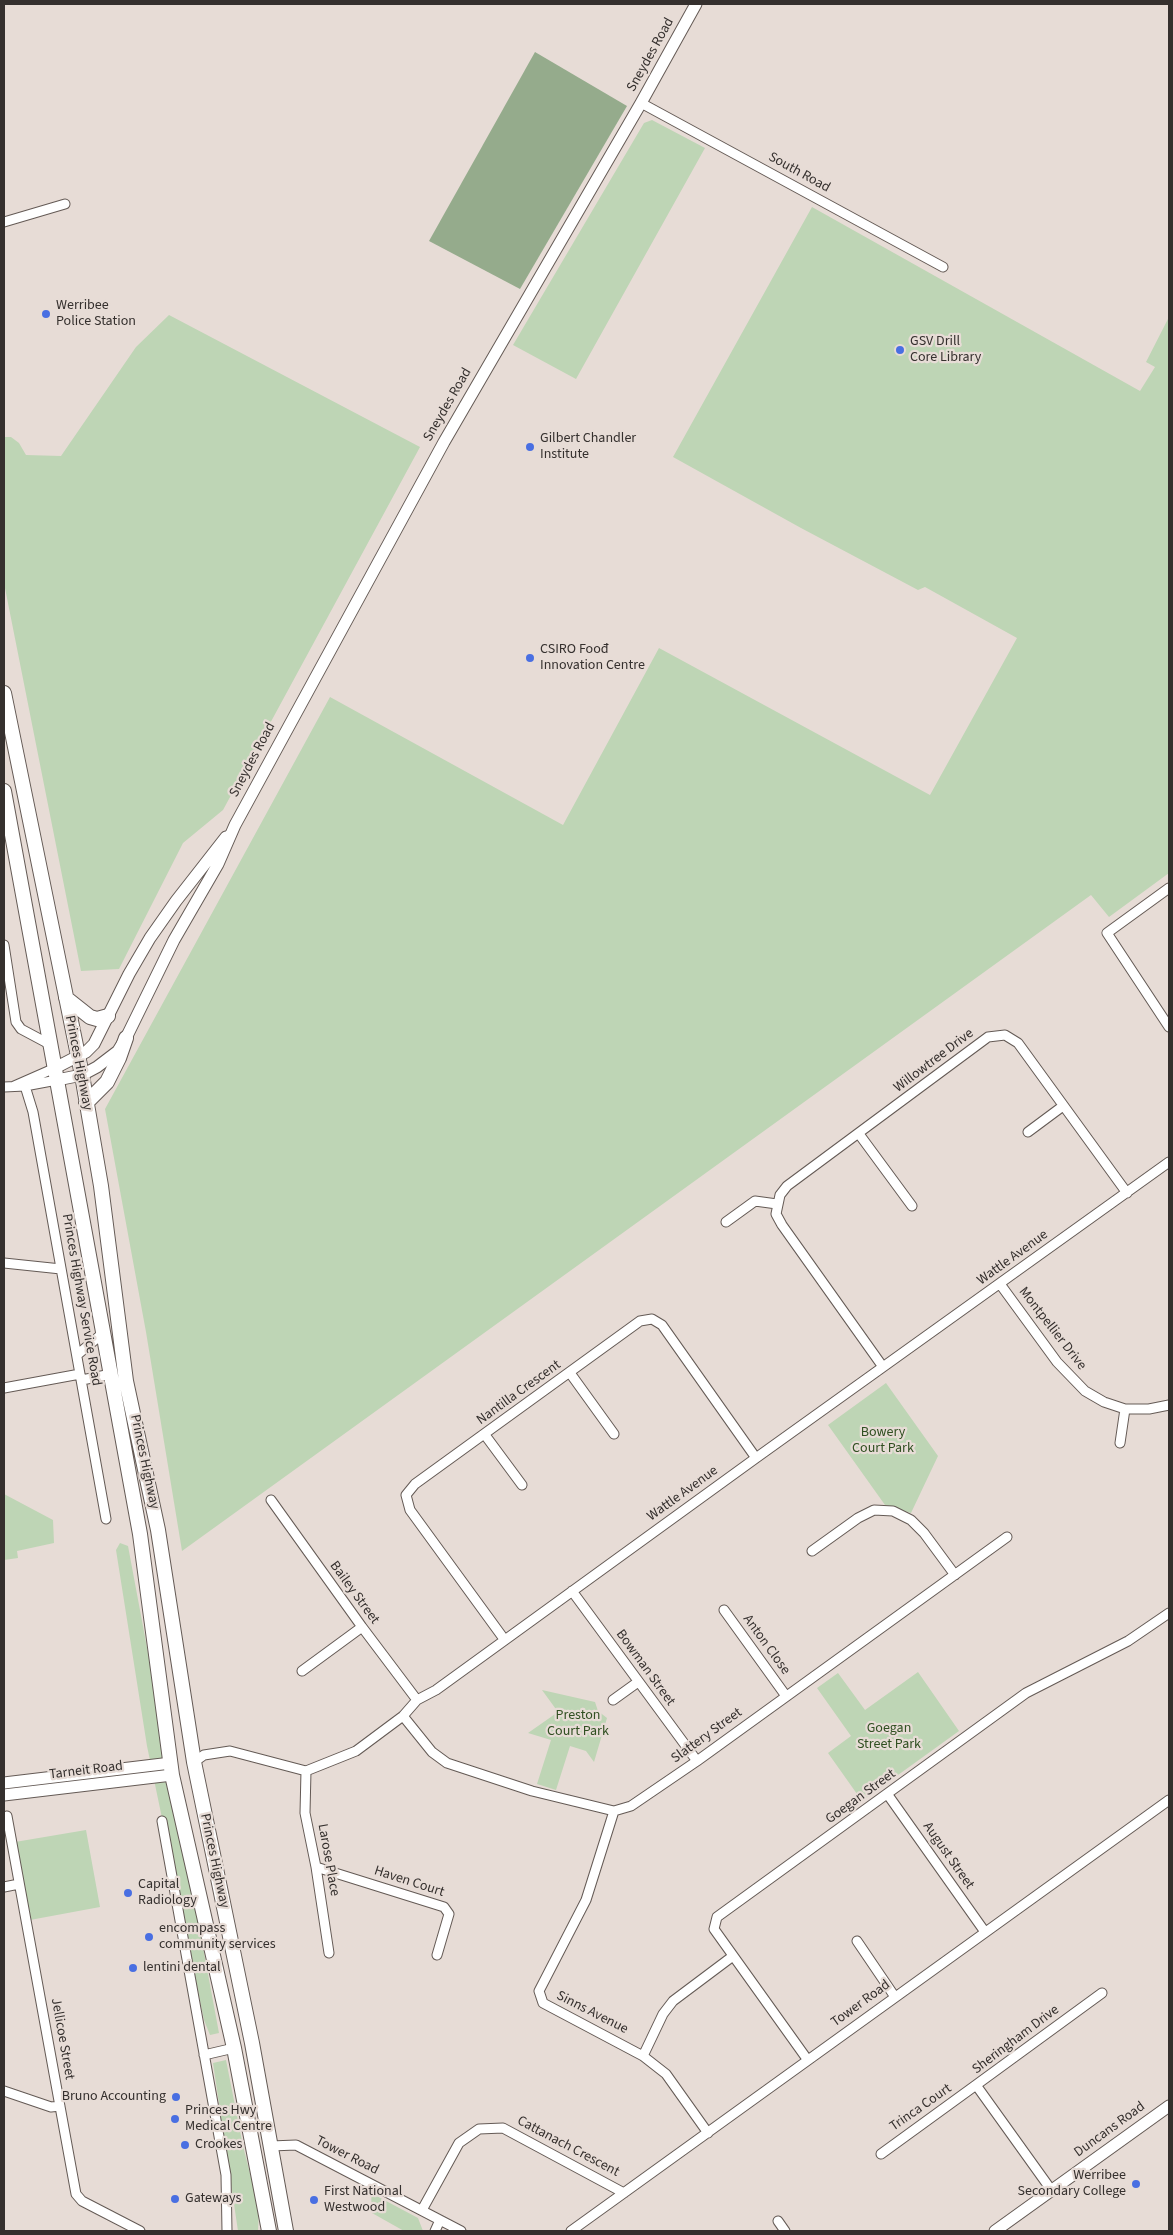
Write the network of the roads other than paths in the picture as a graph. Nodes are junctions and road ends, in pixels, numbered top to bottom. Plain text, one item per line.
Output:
1 (696, 4) edge
2 (641, 103) junction
3 (65, 204) dead end
4 (4, 222) edge
5 (942, 267) dead end
6 (4, 692) edge
7 (4, 791) edge
8 (235, 826) junction
9 (1169, 888) edge
10 (4, 945) edge
11 (66, 998) junction
12 (108, 1016) junction
13 (1169, 1027) edge
14 (126, 1038) junction
15 (50, 1045) junction
16 (78, 1056) junction
17 (56, 1074) junction
18 (82, 1075) junction
19 (14, 1086) junction
20 (25, 1086) junction
21 (4, 1087) edge
22 (86, 1103) junction
23 (1063, 1106) junction
24 (1028, 1132) dead end
25 (859, 1134) junction
26 (1169, 1162) edge
27 (1127, 1193) junction
28 (776, 1204) junction
29 (912, 1206) dead end
30 (726, 1222) dead end
31 (4, 1263) edge
32 (61, 1269) junction
33 (1000, 1284) junction
34 (103, 1334) junction
35 (122, 1351) junction
36 (77, 1355) junction
37 (883, 1367) junction
38 (570, 1373) junction
39 (111, 1374) junction
40 (81, 1377) junction
41 (4, 1388) edge
42 (1169, 1405) edge
43 (1125, 1409) junction
44 (614, 1434) dead end
45 (485, 1435) junction
46 (1120, 1443) dead end
47 (756, 1458) junction
48 (522, 1485) dead end
49 (271, 1500) dead end
50 (106, 1519) dead end
51 (158, 1530) junction
52 (140, 1534) junction
53 (1006, 1538) dead end
54 (812, 1551) dead end
55 (955, 1575) junction
56 (572, 1591) junction
57 (724, 1610) dead end
58 (1169, 1612) edge
59 (362, 1628) junction
60 (504, 1640) junction
61 (302, 1671) dead end
62 (638, 1682) junction
63 (786, 1696) junction
64 (417, 1700) junction
65 (613, 1700) dead end
66 (403, 1716) junction
67 (696, 1761) junction
68 (194, 1762) junction
69 (171, 1769) junction
70 (306, 1771) junction
71 (4, 1783) edge
72 (4, 1795) edge
73 (888, 1795) junction
74 (1169, 1800) edge
75 (614, 1811) junction
76 (7, 1816) dead end
77 (162, 1821) dead end
78 (316, 1867) junction
79 (19, 1884) junction
80 (4, 1887) edge
81 (986, 1932) junction
82 (857, 1941) dead end
83 (329, 1953) dead end
84 (437, 1955) dead end
85 (733, 1956) junction
86 (1102, 1993) dead end
87 (895, 1997) junction
88 (252, 2043) junction
89 (234, 2048) junction
90 (204, 2055) junction
91 (643, 2056) junction
92 (808, 2059) junction
93 (976, 2085) junction
94 (4, 2091) edge
95 (60, 2106) junction
96 (1169, 2106) edge
97 (708, 2132) junction
98 (271, 2146) junction
99 (881, 2154) dead end
100 (1052, 2191) junction
101 (624, 2193) junction
102 (422, 2210) junction
103 (266, 2215) junction
104 (440, 2220) junction
105 (778, 2221) dead end
106 (140, 2231) edge
107 (227, 2231) edge
108 (264, 2231) edge
109 (269, 2231) edge
110 (286, 2231) edge
111 (435, 2231) edge
112 (461, 2231) edge
113 (570, 2231) edge
114 (785, 2231) edge
115 (996, 2231) edge

1 - 2 main road, Sneydes Road
2 - 5 street, South Road
2 - 8 main road, Sneydes Road
3 - 4 street
6 - 11 highway, Princes Highway
7 - 15 highway, Princes Highway
8 - 12 main road, Sneydes Road
8 - 14 main road, Sneydes Road
9 - 13 street
10 - 15 street
11 - 12 highway
11 - 16 highway, Princes Highway
12 - 16 main road, Sneydes Road
14 - 18 main road, Sneydes Road
14 - 22 highway
15 - 17 highway, Princes Highway
16 - 17 main road, Sneydes Road
16 - 18 highway, Princes Highway
17 - 18 main road, Sneydes Road
17 - 19 street
17 - 20 street
17 - 34 highway, Princes Highway
18 - 22 highway, Princes Highway
19 - 20 street
19 - 21 street
20 - 32 street, Princes Highway Service Road
22 - 35 highway, Princes Highway
23 - 24 street
23 - 25 street, Willowtree Drive
23 - 27 street, Willowtree Drive
25 - 28 street, Willowtree Drive
25 - 29 street
26 - 27 street, Wattle Avenue
27 - 33 street, Wattle Avenue
28 - 30 street
28 - 37 street
31 - 32 street
32 - 36 street, Princes Highway Service Road
33 - 37 street, Wattle Avenue
33 - 43 street, Montpellier Drive
34 - 36 street
34 - 39 highway, Princes Highway
35 - 39 highway
35 - 51 highway, Princes Highway
36 - 40 street, Princes Highway Service Road
37 - 47 street, Wattle Avenue
38 - 44 street
38 - 45 street, Nantilla Crescent
38 - 47 street, Nantilla Crescent
39 - 40 street
39 - 52 highway, Princes Highway
40 - 41 street
40 - 50 street, Princes Highway Service Road
42 - 43 street, Montpellier Drive
43 - 46 street
45 - 48 street
45 - 60 street, Nantilla Crescent
47 - 56 street, Wattle Avenue
49 - 59 street, Bailey Street
51 - 52 highway
51 - 68 highway, Princes Highway
52 - 69 highway, Princes Highway
53 - 55 street, Slattery Street
54 - 55 street
55 - 63 street, Slattery Street
56 - 60 street, Wattle Avenue
56 - 62 street, Bowman Street
57 - 63 street, Anton Close
58 - 73 street, Goegan Street
59 - 61 street
59 - 64 street, Bailey Street
60 - 64 street, Wattle Avenue
62 - 65 street
62 - 67 street, Bowman Street
63 - 67 street, Slattery Street
64 - 66 street, Wattle Avenue
66 - 70 street, Wattle Avenue
66 - 75 street
67 - 75 street, Slattery Street
68 - 69 highway
68 - 70 street
68 - 88 highway, Princes Highway
69 - 71 main road, Tarneit Road
69 - 72 main road, Tarneit Road
69 - 89 highway, Princes Highway
70 - 78 street, Larose Place
73 - 81 street, August Street
73 - 85 street, Goegan Street
74 - 81 street, Tower Road
75 - 91 street, Sinns Avenue
76 - 79 street, Jellicoe Street
77 - 90 street
78 - 83 street, Larose Place
78 - 84 street, Haven Court
79 - 80 street
79 - 95 street, Jellicoe Street
81 - 87 street, Tower Road
82 - 87 street
85 - 91 street
85 - 92 street, Goegan Street
86 - 93 street, Sheringham Drive
87 - 92 street, Tower Road
88 - 89 highway
88 - 98 highway, Princes Highway
89 - 90 street
89 - 103 highway, Princes Highway
90 - 107 street
91 - 97 street, Sinns Avenue
92 - 97 street, Tower Road
93 - 99 street, Trinca Court
93 - 100 street, Sheringham Drive
94 - 95 street
95 - 106 street, Jellicoe Street
96 - 100 main road, Duncans Road
97 - 101 street, Tower Road
98 - 102 street, Tower Road
98 - 110 highway, Princes Highway
100 - 115 main road, Duncans Road
101 - 102 street, Cattanach Crescent
101 - 113 street, Tower Road
102 - 104 street, Tower Road
103 - 108 highway
103 - 109 highway, Princes Highway
104 - 111 street
104 - 112 street, Tower Road
105 - 114 street

